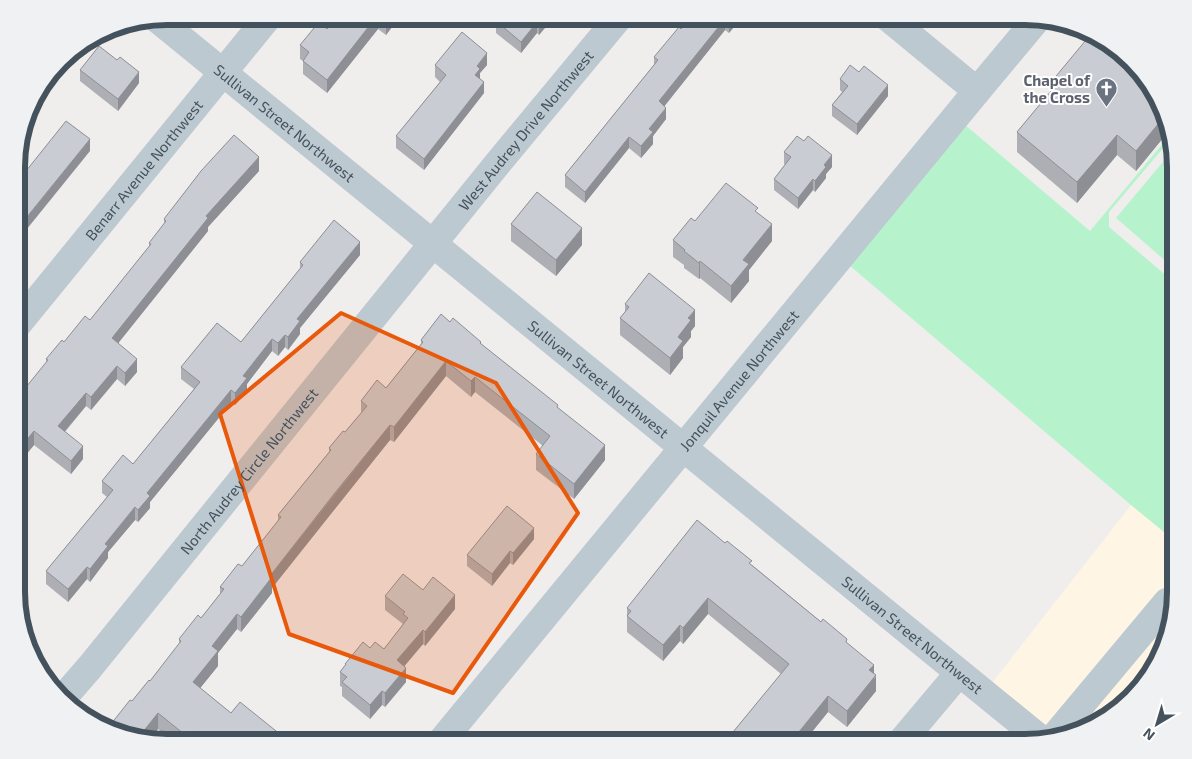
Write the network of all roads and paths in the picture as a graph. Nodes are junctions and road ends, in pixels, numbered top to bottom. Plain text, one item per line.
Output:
1 (165, 25) edge
2 (262, 25) edge
3 (613, 25) edge
4 (897, 25) edge
5 (1032, 25) edge
6 (223, 72) junction
7 (977, 91) junction
8 (433, 244) junction
9 (25, 315) edge
10 (683, 448) junction
11 (1167, 602) dead end
12 (959, 673) junction
13 (68, 693) edge
14 (1061, 729) edge
15 (447, 734) edge
16 (908, 734) edge
17 (1034, 734) edge

1 - 6 street, Sullivan Street Northwest
2 - 6 street, Benarr Avenue Northwest
3 - 8 street, West Audrey Drive Northwest
4 - 7 street
5 - 7 street, Jonquil Avenue Northwest
6 - 8 street, Sullivan Street Northwest
6 - 9 street, Benarr Avenue Northwest
7 - 10 street, Jonquil Avenue Northwest
8 - 10 street, Sullivan Street Northwest
8 - 13 street, North Audrey Circle Northwest
10 - 12 street, Sullivan Street Northwest
10 - 15 street, Jonquil Avenue Northwest
11 - 14 street
12 - 16 street
12 - 17 street, Sullivan Street Northwest

